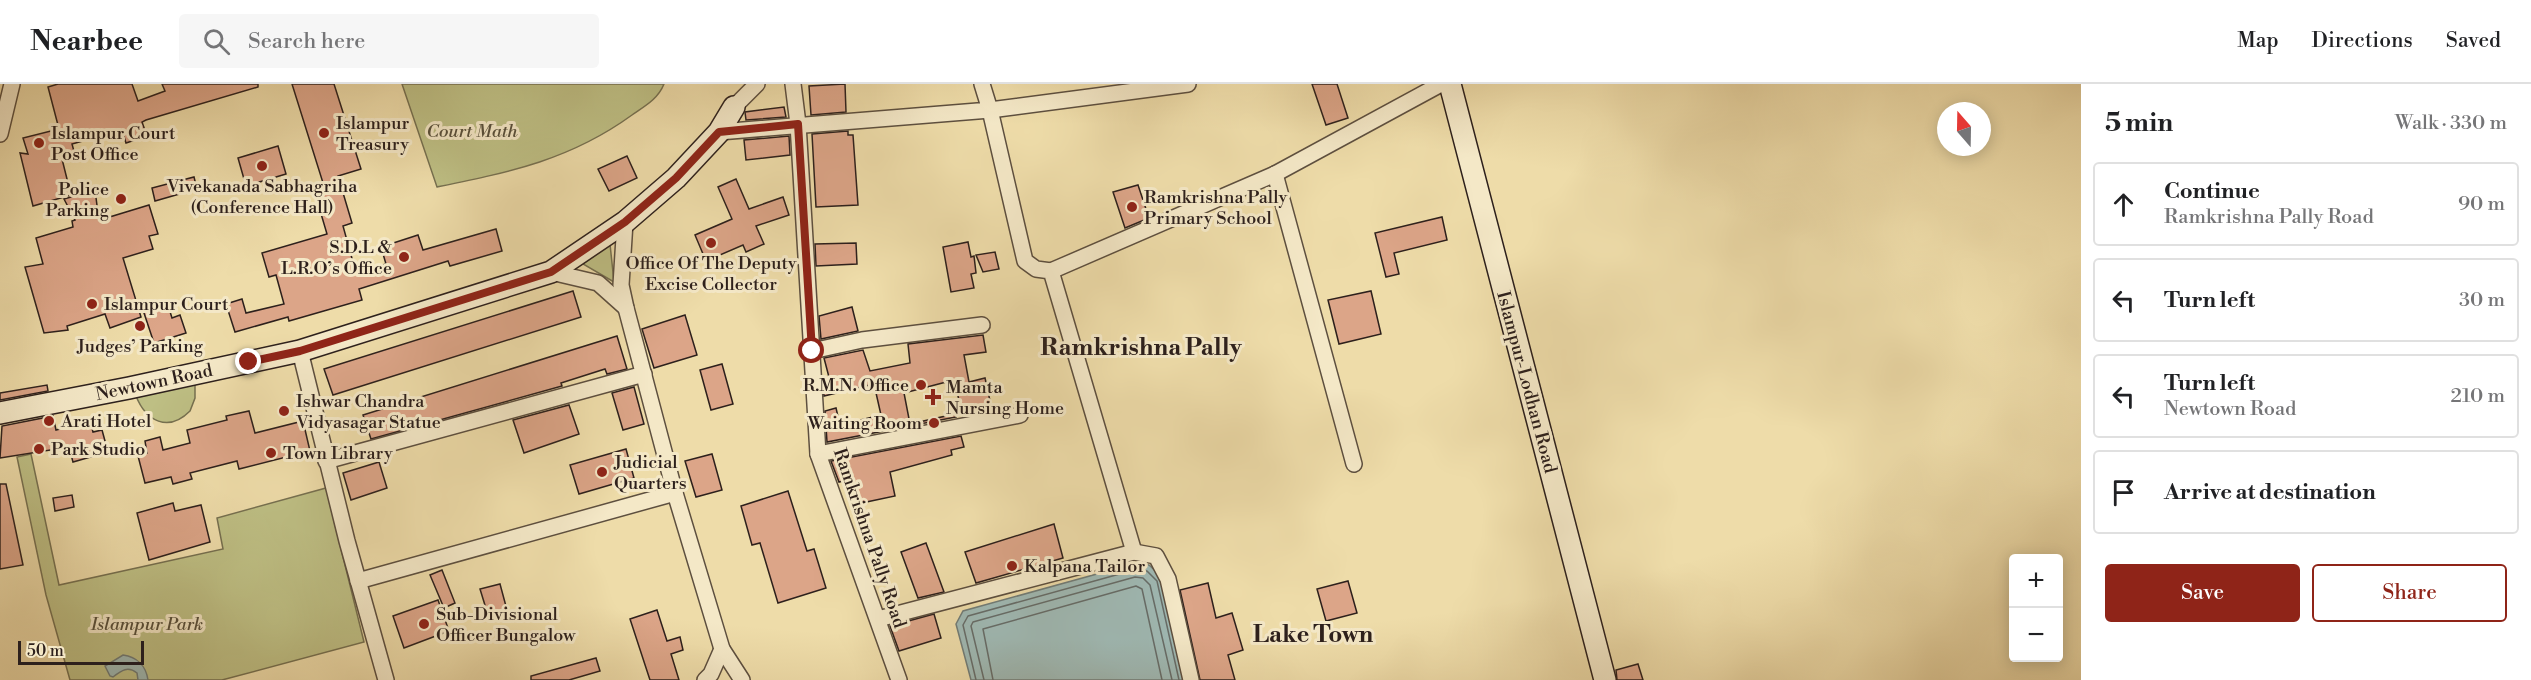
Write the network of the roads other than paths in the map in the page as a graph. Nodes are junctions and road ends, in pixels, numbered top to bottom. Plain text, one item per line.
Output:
1 (12, 84) edge
2 (741, 84) edge
3 (757, 84) edge
4 (793, 84) edge
5 (982, 84) edge
6 (1188, 84) edge
7 (1441, 84) edge
8 (1450, 84) edge
9 (1122, 89) edge
10 (734, 107) junction
11 (990, 110) junction
12 (798, 124) junction
13 (719, 132) junction
14 (0, 134) edge
15 (1275, 174) junction
16 (625, 222) junction
17 (1051, 271) junction
18 (551, 272) junction
19 (626, 308) junction
20 (982, 325) dead end
21 (300, 351) junction
22 (812, 351) junction
23 (644, 374) junction
24 (0, 413) edge
25 (1020, 415) dead end
26 (818, 454) junction
27 (327, 461) junction
28 (1354, 464) dead end
29 (675, 493) junction
30 (1134, 552) junction
31 (358, 581) junction
32 (878, 619) junction
33 (722, 649) junction
34 (386, 680) edge
35 (705, 680) edge
36 (742, 680) edge
37 (899, 680) edge
38 (1191, 680) edge
39 (1605, 680) edge

1 - 14 street
2 - 10 street
3 - 10 street
4 - 12 street, Ramkrishna Pally Road
5 - 11 street
6 - 9 street
7 - 15 street
8 - 39 street, Islampur-Lodhan Road
9 - 11 street
10 - 13 street, Newtown Road
11 - 12 street
11 - 17 street
12 - 13 street
12 - 22 street, Ramkrishna Pally Road
13 - 16 street, Newtown Road
15 - 17 street
15 - 28 street
16 - 18 street, Newtown Road
16 - 19 street
17 - 30 street
18 - 19 street
18 - 21 street, Newtown Road
19 - 23 street
20 - 22 street
21 - 24 street, Newtown Road
21 - 27 street
22 - 26 street, Ramkrishna Pally Road
23 - 27 street
23 - 29 street
25 - 26 street
26 - 32 street, Ramkrishna Pally Road
27 - 31 street
29 - 31 street
29 - 33 street
30 - 32 street
30 - 38 street
31 - 34 street
32 - 37 street, Ramkrishna Pally Road
33 - 35 street
33 - 36 street

